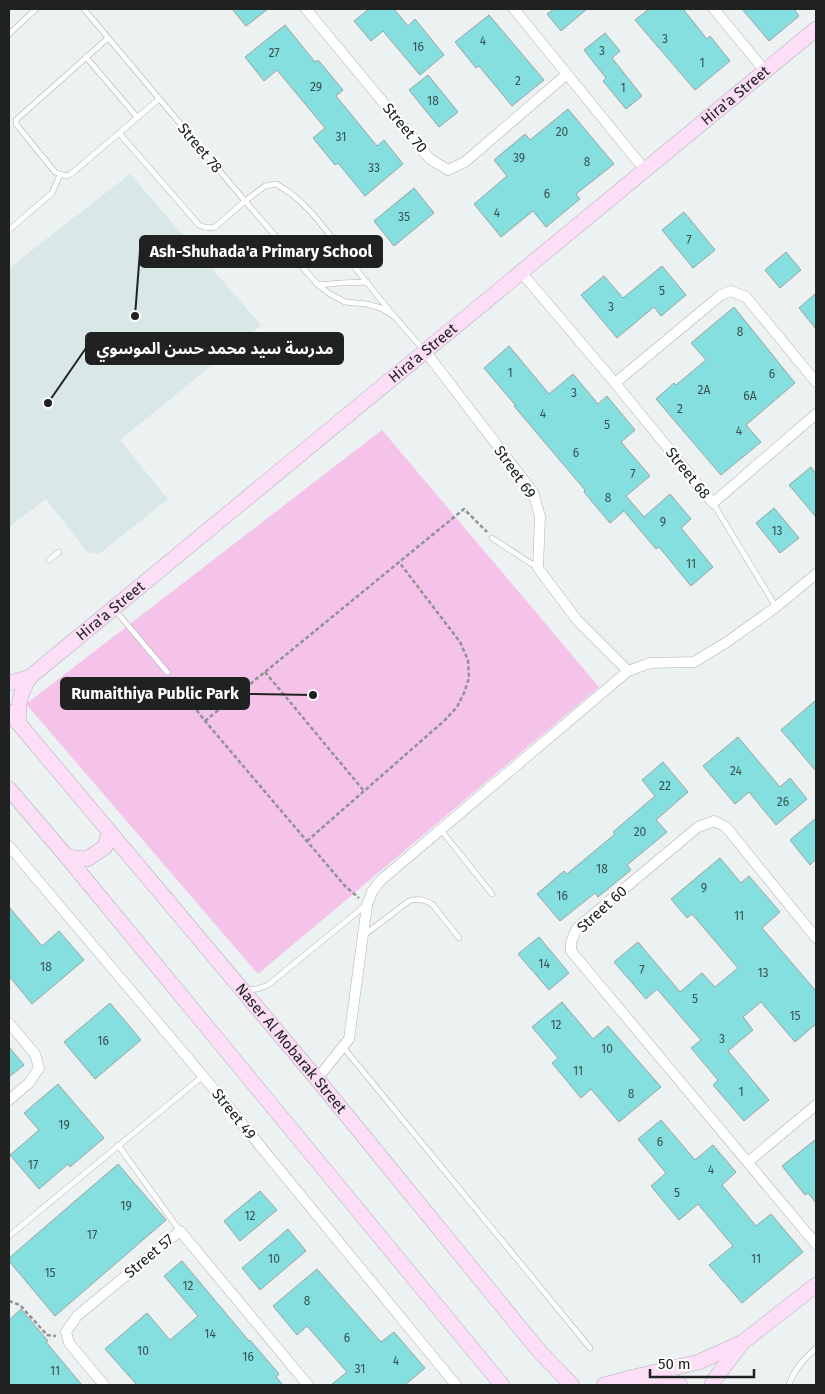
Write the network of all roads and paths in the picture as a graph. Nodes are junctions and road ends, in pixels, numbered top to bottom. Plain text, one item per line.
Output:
1 (36, 9) edge
2 (84, 9) edge
3 (306, 9) edge
4 (514, 9) edge
5 (714, 9) edge
6 (816, 29) edge
7 (9, 34) edge
8 (108, 38) junction
9 (86, 57) junction
10 (765, 71) junction
11 (567, 74) junction
12 (159, 98) junction
13 (137, 117) junction
14 (119, 133) junction
15 (645, 170) junction
16 (60, 175) junction
17 (245, 201) junction
18 (9, 230) edge
19 (521, 272) junction
20 (367, 282) junction
21 (318, 285) junction
22 (393, 316) junction
23 (425, 351) junction
24 (816, 382) edge
25 (615, 383) junction
26 (816, 414) edge
27 (713, 503) junction
28 (492, 538) joint
29 (59, 552) dead end
30 (49, 560) dead end
31 (399, 562) junction
32 (538, 568) junction
33 (816, 574) edge
34 (776, 607) junction
35 (113, 608) junction
36 (628, 671) junction
37 (168, 672) joint
38 (265, 672) junction
39 (30, 677) junction
40 (9, 683) edge
41 (14, 718) edge
42 (205, 721) junction
43 (9, 789) edge
44 (364, 791) junction
45 (440, 830) junction
46 (109, 832) junction
47 (307, 841) junction
48 (9, 846) edge
49 (67, 856) junction
50 (492, 894) dead end
51 (367, 905) junction
52 (363, 936) junction
53 (460, 938) dead end
54 (816, 938) edge
55 (242, 990) junction
56 (9, 1023) edge
57 (343, 1046) junction
58 (203, 1076) junction
59 (316, 1079) junction
60 (9, 1100) edge
61 (816, 1105) edge
62 (118, 1145) junction
63 (748, 1162) junction
64 (180, 1231) junction
65 (9, 1236) edge
66 (816, 1244) edge
67 (816, 1286) edge
68 (9, 1301) edge
69 (67, 1337) junction
70 (743, 1342) junction
71 (590, 1348) dead end
72 (816, 1348) edge
73 (634, 1377) junction
74 (104, 1385) edge
75 (308, 1385) edge
76 (456, 1385) edge
77 (502, 1385) edge
78 (572, 1385) edge
79 (604, 1385) edge
80 (680, 1385) edge
81 (712, 1385) edge
82 (789, 1385) edge

1 - 7 lane
2 - 8 lane, Street 78
3 - 11 street, Street 70
4 - 11 street
5 - 10 street
6 - 10 street, Hira'a Street
8 - 9 lane
8 - 12 lane, Street 78
9 - 13 lane
9 - 16 lane
10 - 15 street, Hira'a Street
11 - 15 street
12 - 13 lane
12 - 17 lane, Street 78
13 - 14 lane
14 - 16 lane
14 - 17 lane, Street 78
15 - 19 street, Hira'a Street
16 - 18 lane
17 - 20 lane, Street 78
17 - 21 lane, Street 78
19 - 23 street, Hira'a Street
19 - 25 street, Street 68
20 - 21 lane
20 - 22 lane, Street 78
21 - 22 lane, Street 78
22 - 23 lane, Street 78
23 - 32 street, Street 69
23 - 35 street, Hira'a Street
24 - 25 street
25 - 27 street, Street 68
26 - 27 street, Street 68
27 - 34 lane
28 - 31 path
28 - 32 lane
29 - 30 lane
31 - 38 path
31 - 44 path
32 - 36 street
33 - 34 street
34 - 36 street
35 - 37 lane
35 - 39 street, Hira'a Street
36 - 45 street
37 - 42 path
38 - 42 path
38 - 44 path
39 - 40 street, Hira'a Street
39 - 41 street, Hira'a Street
41 - 46 street, Naser Al Mobarak Street
42 - 47 path
43 - 49 street
44 - 47 path
45 - 50 lane
45 - 51 street
46 - 49 street
46 - 55 street, Naser Al Mobarak Street
47 - 51 path
48 - 58 street, Street 49
49 - 77 street
51 - 52 street
51 - 55 lane
52 - 53 lane
52 - 57 street
54 - 63 street, Street 60
55 - 59 street, Naser Al Mobarak Street
56 - 60 street
57 - 59 street
57 - 71 lane
58 - 62 lane
58 - 76 street, Street 49
59 - 78 street, Naser Al Mobarak Street
61 - 63 street
62 - 64 lane
62 - 65 lane
63 - 66 street, Street 60
64 - 69 street, Street 57
64 - 75 street, Street 57
67 - 70 street
68 - 69 path
69 - 74 street
70 - 73 street
70 - 81 street
72 - 82 lane
73 - 79 street
73 - 80 street

